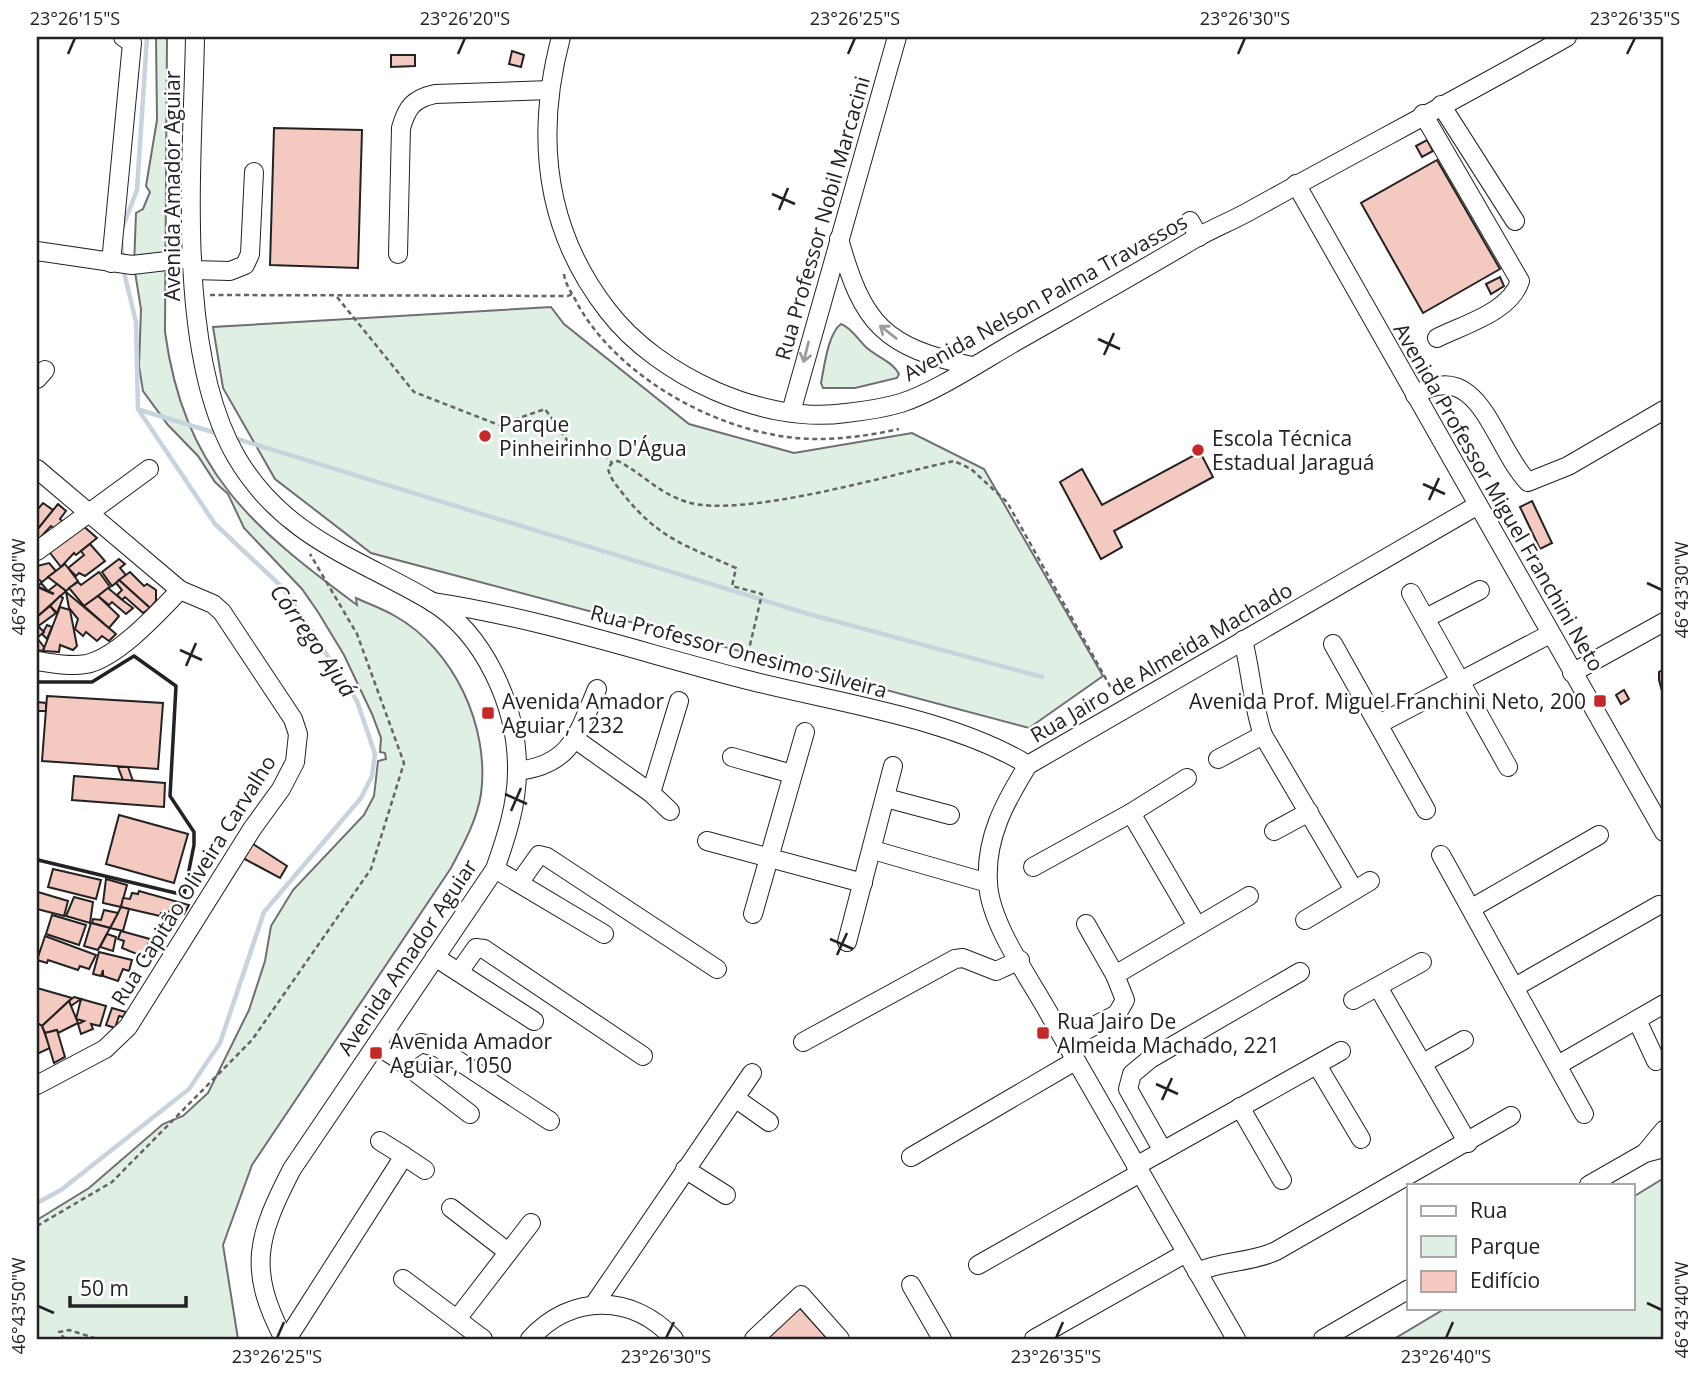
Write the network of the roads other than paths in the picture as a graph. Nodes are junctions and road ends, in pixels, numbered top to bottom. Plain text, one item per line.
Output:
1 (195, 37) edge
2 (561, 37) edge
3 (897, 37) edge
4 (1567, 37) edge
5 (128, 40) edge
6 (550, 90) junction
7 (1441, 105) junction
8 (1423, 114) junction
9 (254, 172) dead end
10 (1296, 184) junction
11 (1515, 220) dead end
12 (839, 239) junction
13 (37, 251) edge
14 (398, 254) dead end
15 (111, 263) junction
16 (192, 264) junction
17 (1437, 338) dead end
18 (972, 366) junction
19 (1415, 395) junction
20 (1664, 410) edge
21 (791, 412) junction
22 (37, 469) edge
23 (149, 469) dead end
24 (1478, 505) junction
25 (90, 514) junction
26 (37, 551) edge
27 (180, 590) junction
28 (1480, 590) dead end
29 (1411, 593) dead end
30 (432, 601) junction
31 (1426, 618) junction
32 (1664, 622) edge
33 (1550, 634) junction
34 (1243, 640) junction
35 (1333, 644) dead end
36 (37, 661) edge
37 (1572, 673) junction
38 (1461, 682) junction
39 (597, 688) dead end
40 (679, 701) dead end
41 (1379, 724) junction
42 (805, 732) dead end
43 (1263, 735) junction
44 (575, 739) junction
45 (732, 757) dead end
46 (1218, 759) dead end
47 (1028, 765) junction
48 (893, 766) dead end
49 (1508, 767) dead end
50 (517, 771) junction
51 (792, 774) junction
52 (1187, 778) dead end
53 (651, 793) junction
54 (886, 797) junction
55 (1426, 810) dead end
56 (670, 811) dead end
57 (1309, 812) junction
58 (1130, 813) junction
59 (950, 815) dead end
60 (1274, 831) dead end
61 (1664, 832) edge
62 (1599, 835) dead end
63 (707, 841) dead end
64 (873, 850) junction
65 (1441, 855) dead end
66 (768, 857) junction
67 (1033, 867) dead end
68 (495, 869) junction
69 (1370, 881) dead end
70 (519, 883) junction
71 (863, 883) junction
72 (988, 883) junction
73 (1354, 890) junction
74 (1250, 896) dead end
75 (1659, 905) dead end
76 (1472, 908) junction
77 (753, 915) dead end
78 (1305, 920) dead end
79 (1086, 924) dead end
80 (1196, 926) junction
81 (604, 934) dead end
82 (847, 942) dead end
83 (435, 957) junction
84 (1020, 960) junction
85 (1422, 962) dead end
86 (718, 969) dead end
87 (459, 972) junction
88 (1300, 972) dead end
89 (1115, 975) junction
90 (1378, 987) junction
91 (1515, 987) junction
92 (1353, 1000) dead end
93 (1664, 1004) edge
94 (1637, 1020) junction
95 (534, 1021) dead end
96 (1464, 1040) dead end
97 (1065, 1041) junction
98 (803, 1042) dead end
99 (376, 1045) junction
100 (1341, 1051) dead end
101 (643, 1056) dead end
102 (398, 1059) junction
103 (1075, 1061) junction
104 (1656, 1061) dead end
105 (1423, 1063) junction
106 (1317, 1065) junction
107 (1558, 1065) junction
108 (752, 1073) dead end
109 (37, 1085) edge
110 (735, 1098) junction
111 (1240, 1107) junction
112 (470, 1114) dead end
113 (1584, 1114) dead end
114 (1511, 1116) dead end
115 (550, 1121) dead end
116 (769, 1122) dead end
117 (1664, 1130) edge
118 (1361, 1139) dead end
119 (380, 1141) dead end
120 (1468, 1143) junction
121 (1664, 1148) edge
122 (1163, 1151) junction
123 (1645, 1153) junction
124 (404, 1156) junction
125 (911, 1157) dead end
126 (685, 1169) junction
127 (1138, 1169) junction
128 (425, 1170) dead end
129 (1282, 1180) dead end
130 (1591, 1184) edge
131 (726, 1195) dead end
132 (451, 1208) dead end
133 (531, 1223) dead end
134 (508, 1252) junction
135 (1186, 1253) junction
136 (978, 1265) dead end
137 (1198, 1272) junction
138 (403, 1279) dead end
139 (911, 1285) dead end
140 (1407, 1290) edge
141 (595, 1303) junction
142 (457, 1319) junction
143 (286, 1339) edge
144 (483, 1339) edge
145 (530, 1339) edge
146 (674, 1339) edge
147 (754, 1339) edge
148 (840, 1339) edge
149 (943, 1339) edge
150 (1034, 1339) edge
151 (1237, 1339) edge
152 (1323, 1339) edge

1 - 16 street, Avenida Amador Aguiar
2 - 6 street, Avenida Nelson Palma Travassos
3 - 12 street, Rua Professor Nobil Marcacini
4 - 7 street, Avenida Nelson Palma Travassos
5 - 15 street
6 - 14 street
6 - 21 street, Avenida Nelson Palma Travassos
7 - 8 street, Avenida Nelson Palma Travassos
7 - 11 street
8 - 10 street, Avenida Nelson Palma Travassos
8 - 17 street
9 - 16 street
10 - 18 street, Avenida Nelson Palma Travassos
10 - 19 street, Avenida Professor Miguel Franchini Neto
18 -> 12 street
12 -> 21 street, Rua Professor Nobil Marcacini
13 - 15 street
15 - 16 street
16 - 30 street, Avenida Amador Aguiar
18 - 21 street, Avenida Nelson Palma Travassos
19 - 20 street
19 - 24 street, Avenida Professor Miguel Franchini Neto
22 - 25 street, Rua Capitão Oliveira Carvalho
23 - 25 street
24 - 33 street, Avenida Professor Miguel Franchini Neto
24 - 34 street, Rua Jairo de Almeida Machado
25 - 26 street
25 - 27 street, Rua Capitão Oliveira Carvalho
27 - 36 street
27 - 109 street, Rua Capitão Oliveira Carvalho
28 - 31 street
29 - 31 street
30 - 47 street, Rua Professor Onesimo Silveira
30 - 50 street, Avenida Amador Aguiar
31 - 38 street
32 - 37 street
33 - 37 street, Avenida Professor Miguel Franchini Neto
33 - 38 street
34 - 43 street
34 - 47 street, Rua Jairo de Almeida Machado
35 - 41 street
37 - 61 street, Avenida Professor Miguel Franchini Neto
38 - 41 street
38 - 49 street
39 - 44 street
40 - 53 street
41 - 55 street
42 - 51 street
43 - 46 street
43 - 57 street
44 - 50 street
44 - 53 street
45 - 51 street
47 - 72 street, Rua Jairo de Almeida Machado
48 - 54 street
50 - 68 street, Avenida Amador Aguiar
51 - 66 street
52 - 58 street
53 - 56 street
54 - 59 street
54 - 64 street
57 - 60 street
57 - 73 street
58 - 67 street
58 - 80 street
62 - 76 street
63 - 66 street
64 - 71 street
64 - 72 street
65 - 76 street
66 - 71 street
66 - 77 street
68 - 70 street
68 - 83 street, Avenida Amador Aguiar
69 - 73 street
70 - 81 street
70 - 86 street
71 - 82 street
72 - 84 street, Rua Jairo de Almeida Machado
73 - 78 street
74 - 80 street
75 - 91 street
76 - 91 street
79 - 89 street
80 - 89 street
83 - 87 street
83 - 99 street, Avenida Amador Aguiar
84 - 97 street, Rua Jairo de Almeida Machado
84 - 98 street
85 - 90 street
87 - 95 street
87 - 101 street
88 - 122 street
89 - 97 street
90 - 92 street
90 - 105 street
91 - 107 street
93 - 94 street
94 - 104 street
94 - 107 street
96 - 105 street
97 - 103 street, Rua Jairo de Almeida Machado
99 - 102 street
99 - 143 street, Avenida Amador Aguiar
100 - 106 street
102 - 112 street
102 - 115 street
103 - 125 street
103 - 127 street, Rua Jairo de Almeida Machado
105 - 120 street
106 - 111 street
106 - 118 street
107 - 113 street
108 - 110 street
110 - 116 street
110 - 126 street
111 - 122 street
111 - 129 street
114 - 120 street
117 - 123 street
119 - 124 street
120 - 137 street
121 - 123 street
122 - 127 street
123 - 130 street
124 - 128 street
124 - 143 street
126 - 131 street
126 - 141 street
127 - 135 street, Rua Jairo de Almeida Machado
127 - 136 street
132 - 134 street
133 - 134 street
134 - 142 street
135 - 137 street, Rua Jairo de Almeida Machado
135 - 150 street
137 - 151 street, Rua Jairo de Almeida Machado
138 - 142 street
139 - 149 street
140 - 152 street
141 - 145 street
141 - 146 street
142 - 144 street
147 - 148 street

